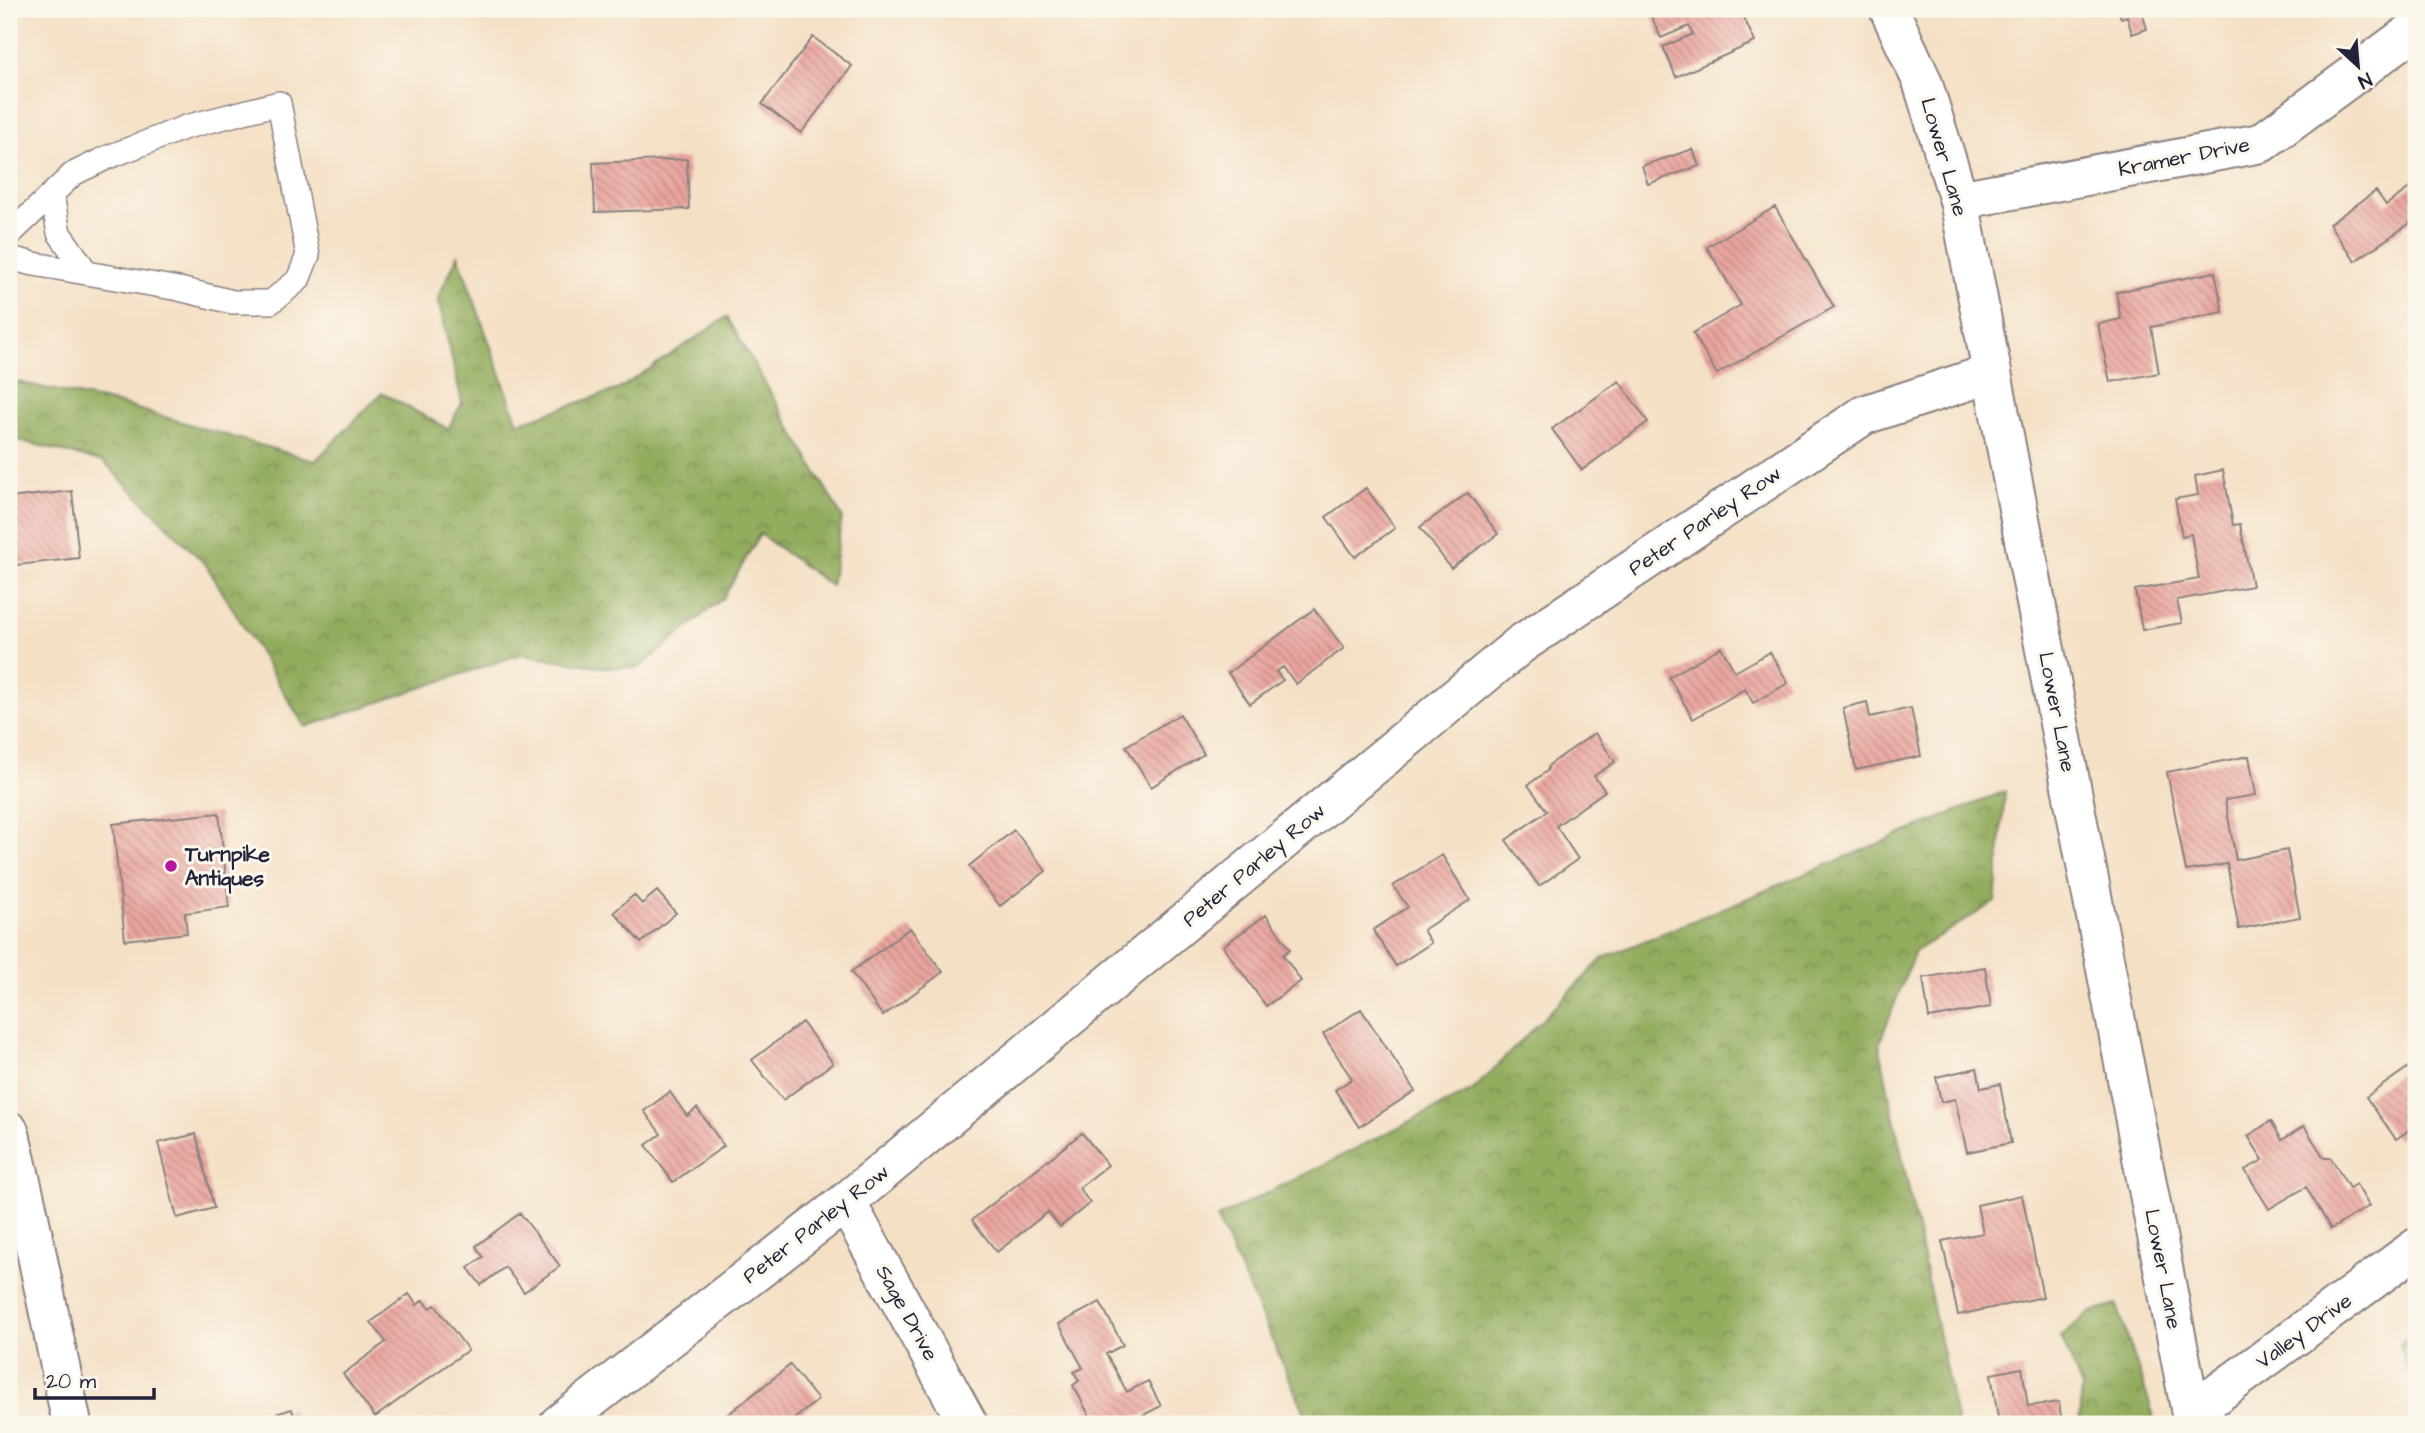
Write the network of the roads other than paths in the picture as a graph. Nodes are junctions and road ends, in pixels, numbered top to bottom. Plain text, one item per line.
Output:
1 (1889, 9) edge
2 (2416, 29) edge
3 (52, 195) junction
4 (1959, 200) junction
5 (9, 235) edge
6 (9, 258) edge
7 (87, 273) junction
8 (1992, 373) junction
9 (10, 1135) edge
10 (846, 1202) junction
11 (2416, 1248) edge
12 (2192, 1419) edge
13 (72, 1424) edge
14 (559, 1424) edge
15 (968, 1424) edge

1 - 4 street, Lower Lane
2 - 4 street, Kramer Drive
3 - 5 lane
3 - 7 lane
3 - 7 lane
4 - 8 street, Lower Lane
6 - 7 lane
8 - 10 street, Peter Parley Row
8 - 12 street, Lower Lane
9 - 13 street
10 - 14 street, Peter Parley Row
10 - 15 street, Sage Drive
11 - 12 street, Valley Drive

